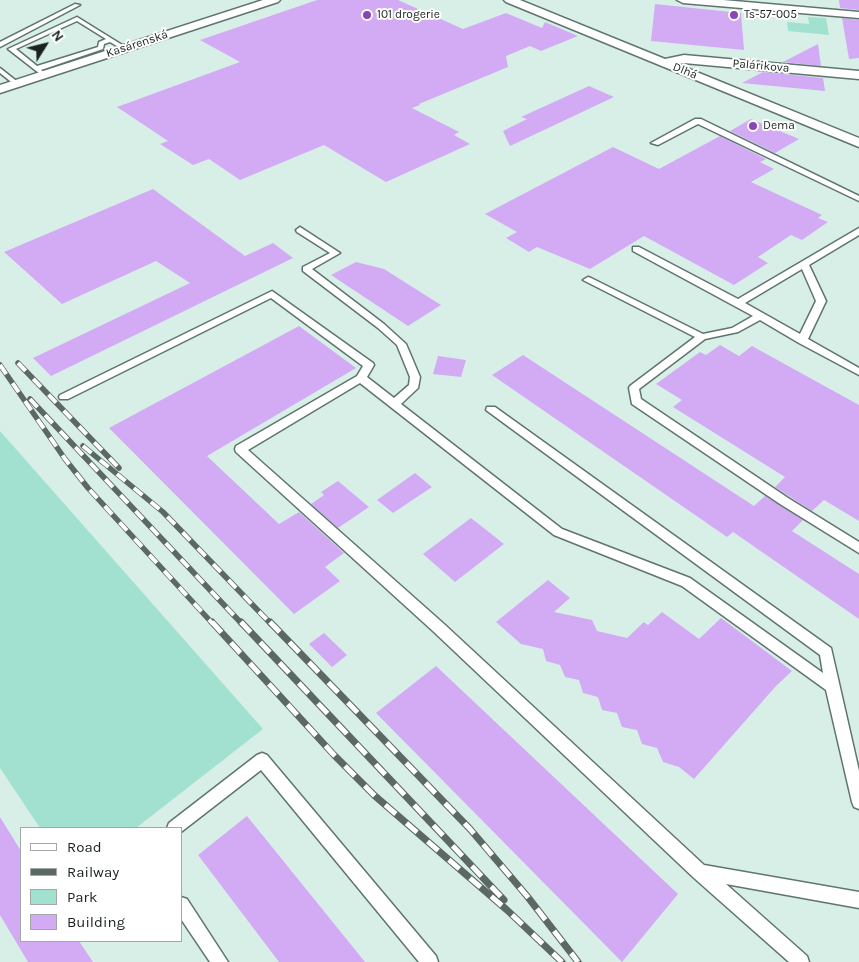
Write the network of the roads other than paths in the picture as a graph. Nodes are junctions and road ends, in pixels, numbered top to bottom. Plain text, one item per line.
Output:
1 (274, 0) edge
2 (510, 0) edge
3 (683, 0) edge
4 (77, 5) dead end
5 (859, 15) edge
6 (110, 40) junction
7 (0, 45) edge
8 (124, 48) junction
9 (664, 63) junction
10 (0, 70) edge
11 (40, 72) junction
12 (859, 75) edge
13 (17, 84) junction
14 (0, 89) edge
15 (655, 143) dead end
16 (859, 143) edge
17 (859, 199) edge
18 (300, 230) dead end
19 (859, 231) edge
20 (636, 249) dead end
21 (804, 264) junction
22 (588, 280) dead end
23 (738, 303) junction
24 (760, 316) junction
25 (702, 337) junction
26 (802, 341) junction
27 (859, 372) edge
28 (361, 378) junction
29 (64, 398) dead end
30 (394, 404) junction
31 (491, 410) dead end
32 (859, 548) edge
33 (832, 687) junction
34 (859, 802) edge
35 (175, 827) edge
36 (700, 872) junction
37 (859, 900) edge
38 (182, 906) edge
39 (220, 962) edge
40 (430, 962) edge
41 (801, 962) edge

1 - 8 street, Kasárenská
2 - 9 street, Dlhá
3 - 5 street
4 - 7 lane
6 - 8 lane
6 - 11 lane
6 - 11 lane
8 - 11 street, Kasárenská
9 - 12 street, Palárikova
9 - 16 street, Dlhá
10 - 13 lane
11 - 13 street, Kasárenská
13 - 14 street, Kasárenská
15 - 17 lane
18 - 30 lane
19 - 21 lane
20 - 23 lane
21 - 23 lane
21 - 26 lane
22 - 25 lane
23 - 24 lane
24 - 25 lane
24 - 26 lane
25 - 32 lane
26 - 27 lane
28 - 29 lane
28 - 30 lane
28 - 36 lane
30 - 33 lane
31 - 33 lane
33 - 34 lane
35 - 40 lane
36 - 37 lane
36 - 41 lane
38 - 39 lane

